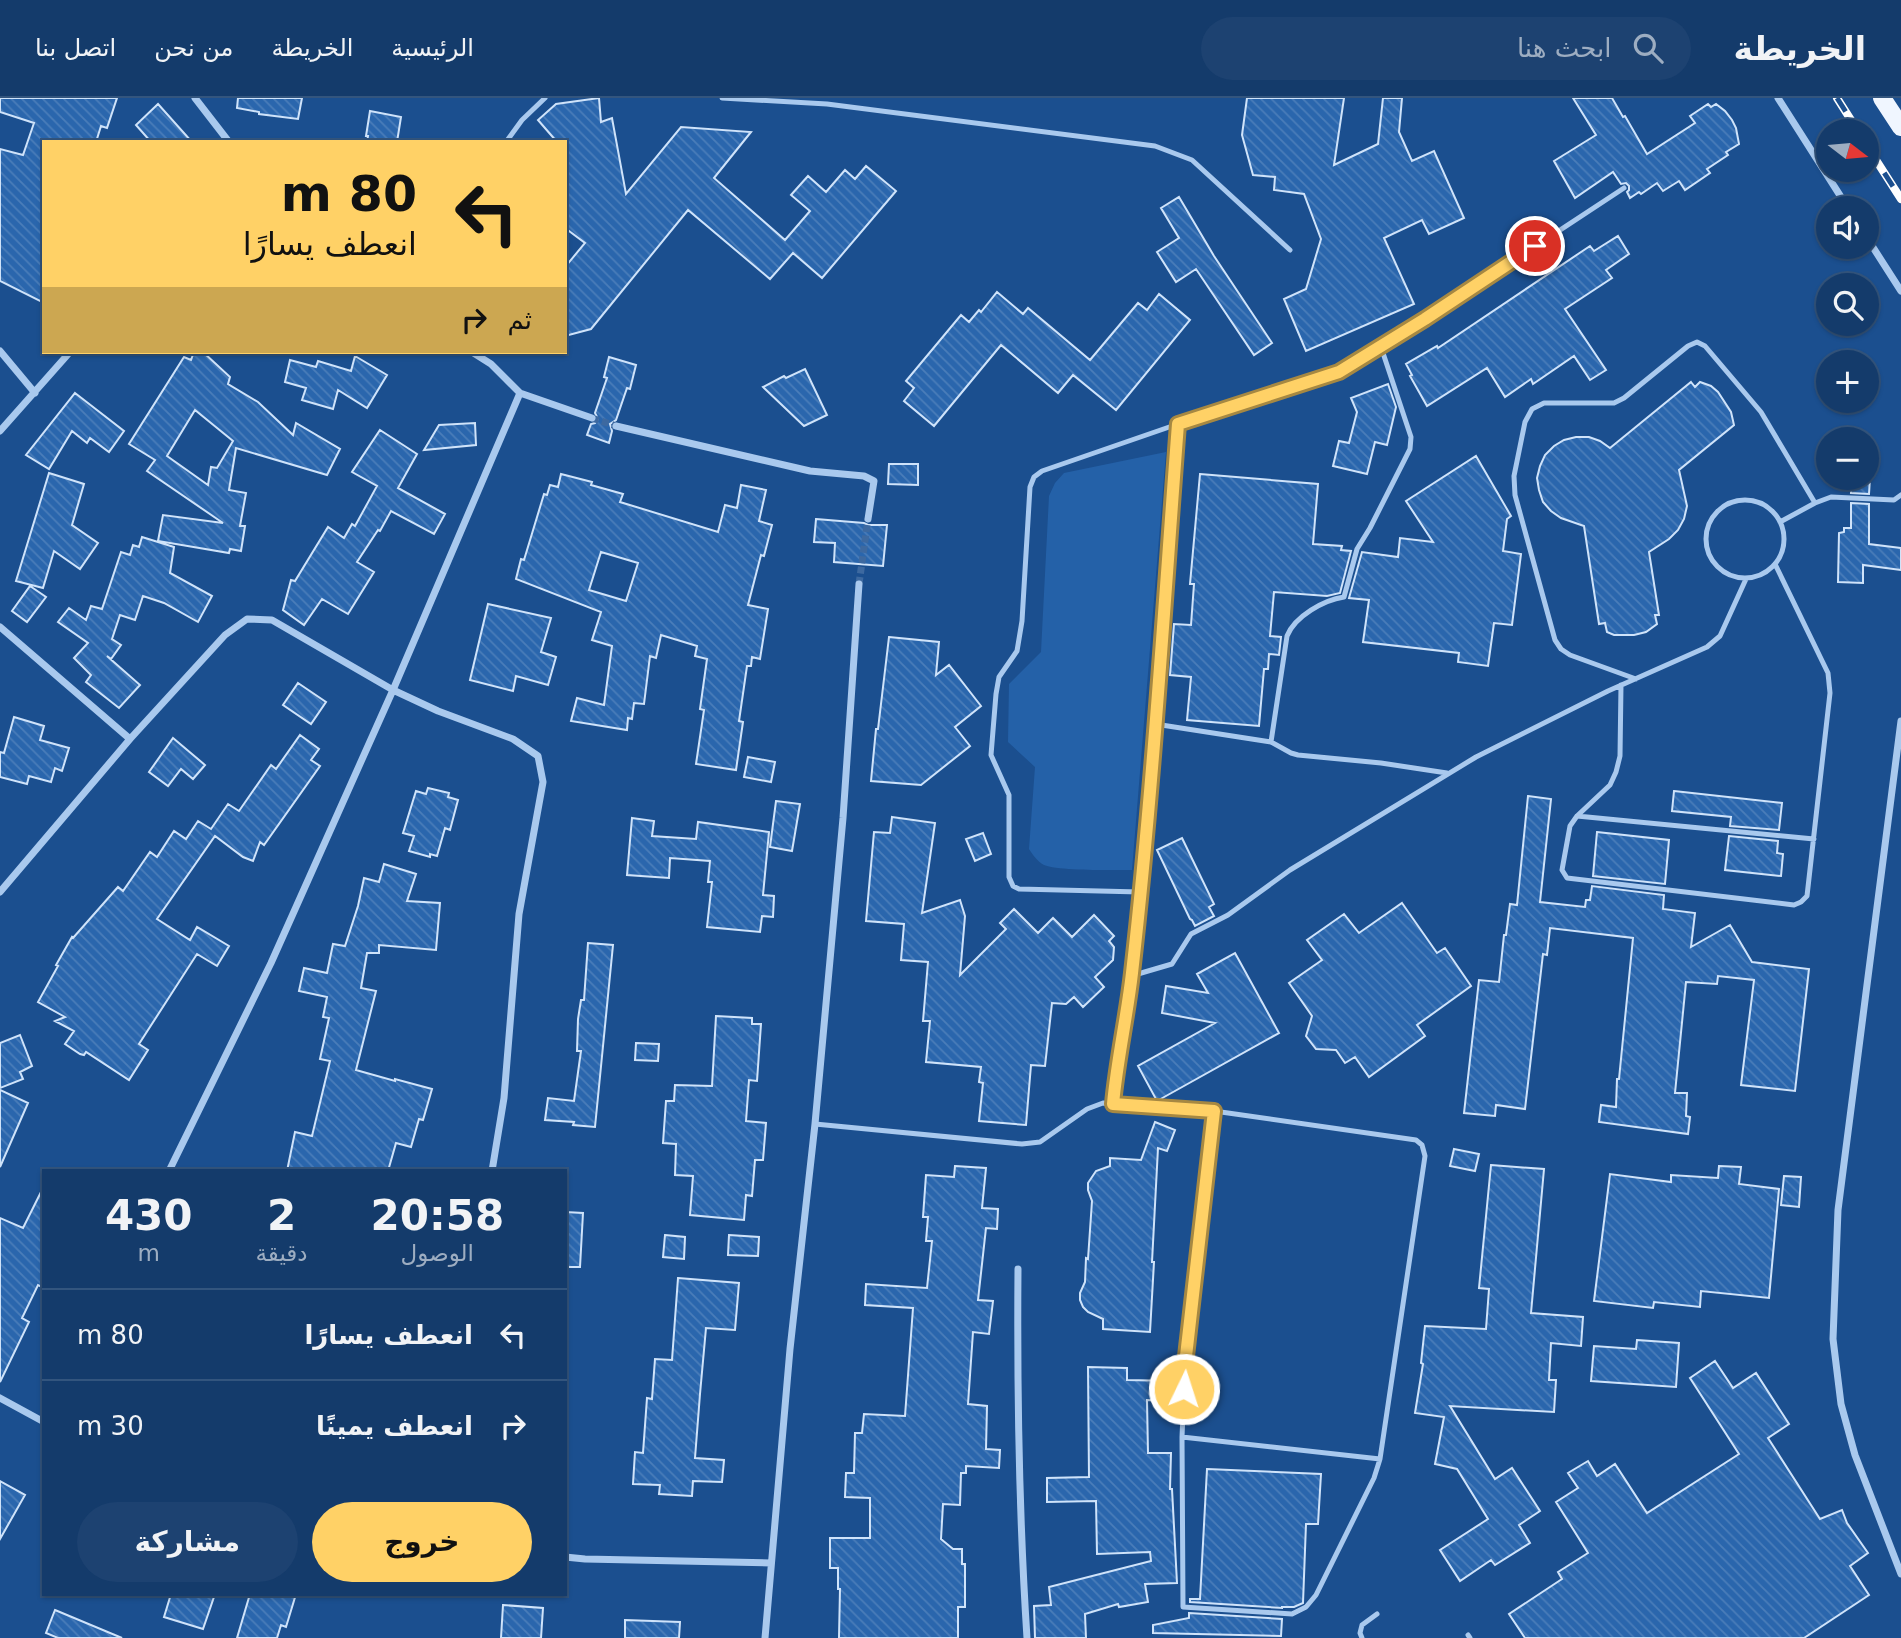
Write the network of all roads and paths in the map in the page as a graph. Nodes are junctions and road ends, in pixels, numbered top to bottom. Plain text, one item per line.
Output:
1 (195, 98) edge
2 (545, 98) edge
3 (722, 98) edge
4 (1778, 98) edge
5 (1882, 98) edge
6 (1901, 127) edge
7 (227, 140) edge
8 (507, 140) edge
9 (1623, 188) dead end
10 (1840, 196) edge
11 (1290, 250) dead end
12 (1879, 257) edge
13 (1901, 291) edge
14 (1381, 347) junction
15 (0, 351) edge
16 (68, 354) edge
17 (474, 354) edge
18 (35, 393) junction
19 (520, 393) junction
20 (592, 418) tunnel mouth
21 (1178, 424) junction
22 (616, 426) tunnel mouth
23 (0, 431) edge
24 (1901, 495) edge
25 (1815, 503) junction
26 (867, 519) tunnel mouth
27 (1780, 522) junction
28 (1775, 564) junction
29 (1746, 579) junction
30 (859, 584) tunnel mouth
31 (0, 627) edge
32 (1636, 679) junction
33 (1621, 685) junction
34 (393, 690) junction
35 (1901, 721) edge
36 (1155, 724) junction
37 (130, 739) junction
38 (1271, 742) junction
39 (1449, 774) junction
40 (1577, 816) junction
41 (1814, 839) junction
42 (0, 892) edge
43 (1140, 892) junction
44 (1131, 976) junction
45 (1113, 1104) junction
46 (1214, 1111) junction
47 (815, 1124) junction
48 (170, 1169) edge
49 (492, 1169) edge
50 (1018, 1269) dead end
51 (0, 1398) edge
52 (42, 1421) edge
53 (1182, 1437) junction
54 (1380, 1459) junction
55 (567, 1557) edge
56 (771, 1563) junction
57 (1901, 1574) edge
58 (1377, 1614) dead end
59 (765, 1638) edge
60 (1027, 1638) edge
61 (1362, 1638) edge

1 - 7 street
2 - 8 lane
3 - 11 lane
4 - 10 street
5 - 6 main road
9 - 14 lane
12 - 13 street
14 - 21 lane
14 - 38 lane
15 - 18 street
16 - 18 street
17 - 19 street
18 - 23 street
19 - 20 street
19 - 34 street
21 - 36 lane
21 - 43 lane
22 - 26 street
24 - 25 lane
25 - 27 lane
25 - 32 lane
27 - 28 lane
27 - 29 lane
28 - 29 lane
28 - 41 lane
29 - 32 lane
30 - 47 street
31 - 37 street
32 - 33 lane
33 - 39 lane
33 - 40 lane
34 - 37 street
34 - 48 street
34 - 49 street
35 - 57 street
36 - 38 lane
36 - 43 lane
37 - 42 street
38 - 39 lane
39 - 44 lane
40 - 41 lane
40 - 41 lane
43 - 44 lane
44 - 45 lane
45 - 46 lane
45 - 47 lane
46 - 53 lane
46 - 54 lane
47 - 56 street
50 - 60 street
51 - 52 street
53 - 54 lane
53 - 54 lane
55 - 56 street
56 - 59 street
58 - 61 lane

